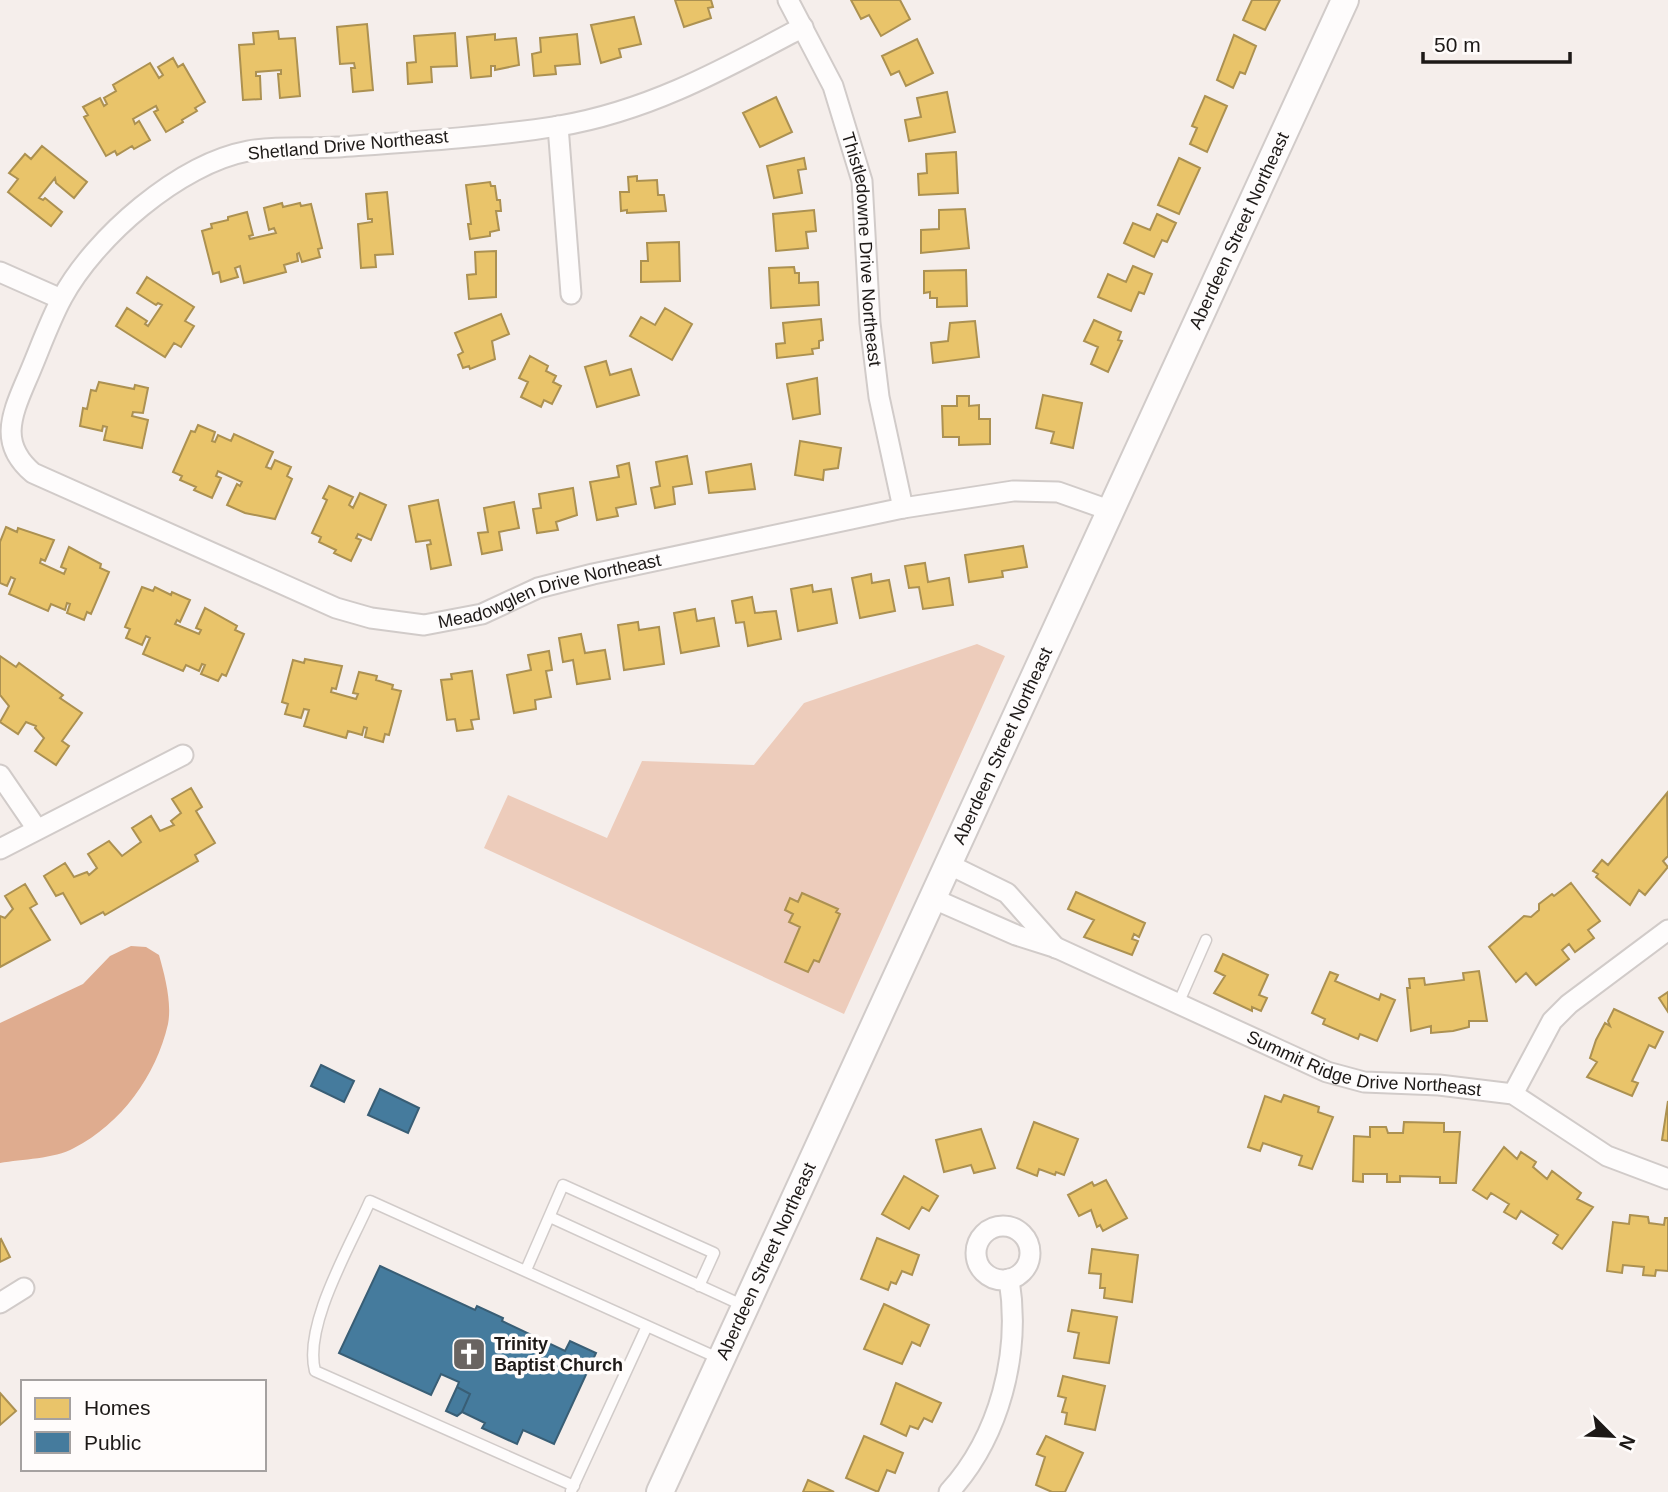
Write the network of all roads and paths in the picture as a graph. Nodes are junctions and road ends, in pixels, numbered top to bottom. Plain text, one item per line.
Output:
1 (788, 0) edge
2 (1345, 0) edge
3 (803, 27) junction
4 (558, 126) junction
5 (0, 272) edge
6 (571, 293) dead end
7 (61, 299) junction
8 (16, 461) joint
9 (903, 508) junction
10 (1109, 510) junction
11 (183, 755) dead end
12 (0, 775) edge
13 (37, 829) junction
14 (0, 849) edge
15 (950, 865) junction
16 (934, 899) junction
17 (1668, 930) edge
18 (1206, 940) dead end
19 (1057, 948) junction
20 (1178, 1005) junction
21 (1513, 1094) junction
22 (1668, 1179) edge
23 (550, 1217) junction
24 (526, 1270) junction
25 (1009, 1279) dead end
26 (699, 1286) junction
27 (24, 1288) dead end
28 (0, 1303) edge
29 (746, 1307) junction
30 (647, 1326) junction
31 (723, 1360) junction
32 (572, 1489) edge
33 (660, 1492) edge
34 (949, 1492) edge

1 - 3 street, Thistledowne Drive Northeast
2 - 10 street, Aberdeen Street Northeast
3 - 4 street, Shetland Drive Northeast
3 - 9 street, Thistledowne Drive Northeast
4 - 6 street
4 - 7 street, Shetland Drive Northeast
5 - 7 street
7 - 8 street, Shetland Drive Northeast
8 - 9 street, Meadowglen Drive Northeast
9 - 10 street, Meadowglen Drive Northeast
10 - 15 street, Aberdeen Street Northeast
11 - 13 street
12 - 13 street
13 - 14 street
15 - 16 street, Aberdeen Street Northeast
15 - 19 street, Summit Ridge Drive Northeast
16 - 19 street, Summit Ridge Drive Northeast
16 - 29 street, Aberdeen Street Northeast
17 - 21 street
18 - 20 lane
19 - 20 street, Summit Ridge Drive Northeast
20 - 21 street, Summit Ridge Drive Northeast
21 - 22 street, Summit Ridge Drive Northeast
23 - 24 lane
23 - 26 lane
23 - 26 lane
24 - 30 lane
24 - 32 lane
25 - 34 street
26 - 29 lane
27 - 28 street
29 - 31 street, Aberdeen Street Northeast
30 - 31 lane
30 - 32 lane
31 - 33 street, Aberdeen Street Northeast

